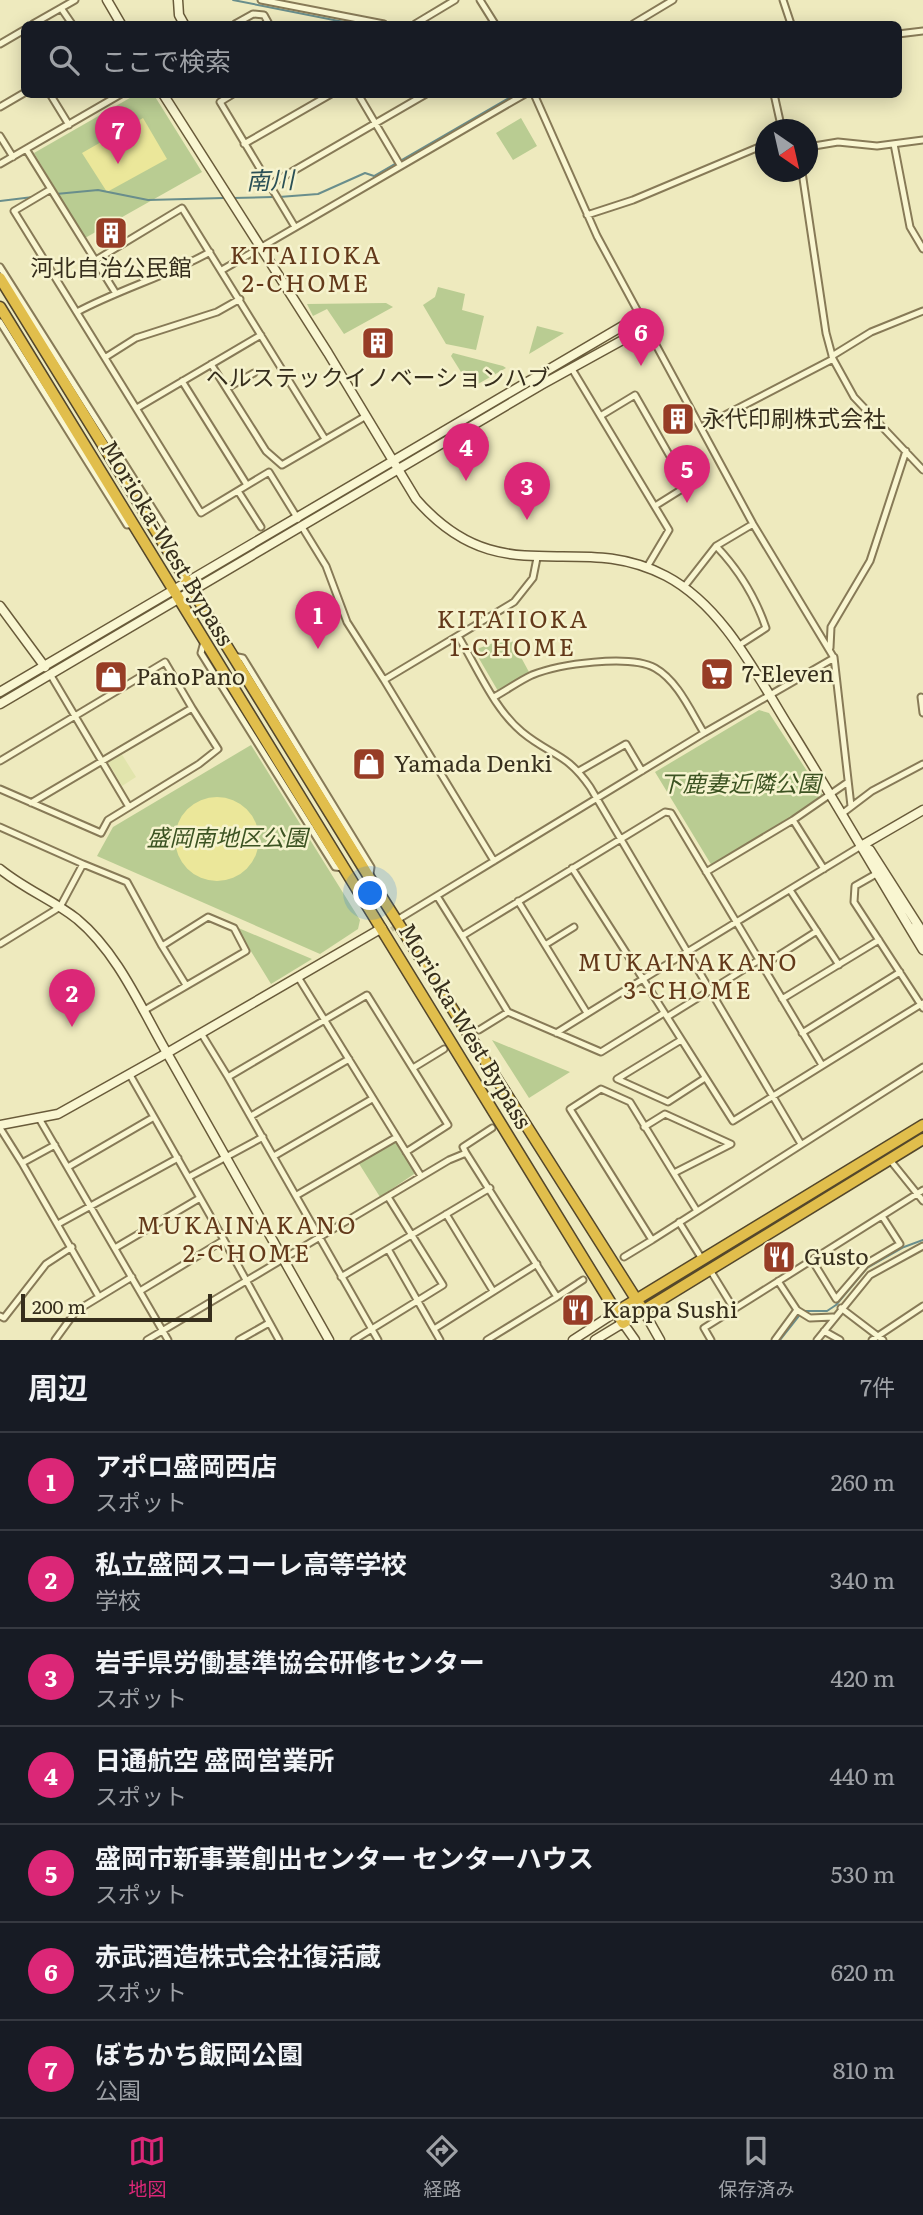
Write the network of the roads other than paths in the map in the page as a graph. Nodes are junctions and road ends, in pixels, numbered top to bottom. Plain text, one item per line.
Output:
1 (75, 0) edge
2 (107, 0) edge
3 (178, 0) edge
4 (261, 0) edge
5 (455, 0) edge
6 (480, 0) edge
7 (673, 0) edge
8 (783, 0) edge
9 (61, 8) junction
10 (46, 21) edge
11 (70, 21) edge
12 (119, 21) edge
13 (182, 21) edge
14 (240, 21) edge
15 (267, 21) edge
16 (369, 21) edge
17 (420, 21) edge
18 (493, 21) edge
19 (638, 21) edge
20 (790, 21) edge
21 (923, 31) edge
22 (21, 32) edge
23 (902, 34) edge
24 (0, 44) edge
25 (21, 95) edge
26 (52, 98) edge
27 (114, 98) edge
28 (166, 98) edge
29 (226, 98) edge
30 (324, 98) edge
31 (360, 98) edge
32 (419, 98) edge
33 (518, 98) edge
34 (536, 98) edge
35 (775, 98) edge
36 (0, 107) edge
37 (780, 119) edge
38 (376, 124) junction
39 (69, 125) junction
40 (0, 136) edge
41 (923, 139) edge
42 (244, 144) junction
43 (894, 144) junction
44 (818, 145) edge
45 (755, 148) edge
46 (26, 149) junction
47 (13, 157) junction
48 (0, 164) edge
49 (400, 165) junction
50 (803, 182) edge
51 (269, 185) junction
52 (51, 189) junction
53 (587, 215) junction
54 (295, 227) junction
55 (259, 247) junction
56 (923, 249) edge
57 (210, 252) junction
58 (96, 260) junction
59 (0, 267) edge
60 (222, 270) junction
61 (0, 278) edge
62 (115, 292) junction
63 (240, 299) junction
64 (0, 307) edge
65 (923, 311) edge
66 (77, 312) junction
67 (644, 321) junction
68 (0, 322) edge
69 (261, 335) junction
70 (106, 357) junction
71 (832, 357) junction
72 (211, 364) junction
73 (572, 369) junction
74 (254, 373) dead end
75 (182, 381) junction
76 (228, 388) junction
77 (137, 408) junction
78 (602, 415) junction
79 (366, 416) junction
80 (702, 427) junction
81 (325, 439) junction
82 (906, 451) junction
83 (393, 461) junction
84 (398, 470) junction
85 (923, 470) edge
86 (247, 485) junction
87 (238, 491) junction
88 (654, 506) junction
89 (300, 523) junction
90 (134, 524) junction
91 (753, 524) junction
92 (261, 527) dead end
93 (162, 537) junction
94 (716, 545) junction
95 (537, 558) junction
96 (647, 567) junction
97 (186, 581) junction
98 (684, 587) junction
99 (173, 589) junction
100 (193, 592) junction
101 (179, 600) junction
102 (0, 606) edge
103 (458, 636) junction
104 (737, 646) junction
105 (834, 658) junction
106 (48, 671) junction
107 (384, 680) junction
108 (0, 692) edge
109 (769, 696) junction
110 (494, 697) junction
111 (921, 697) dead end
112 (0, 704) edge
113 (192, 708) junction
114 (923, 713) edge
115 (76, 715) junction
116 (704, 733) junction
117 (103, 760) junction
118 (0, 761) edge
119 (923, 764) edge
120 (579, 771) junction
121 (642, 771) junction
122 (848, 782) junction
123 (0, 789) edge
124 (831, 795) junction
125 (597, 799) junction
126 (31, 803) junction
127 (850, 806) junction
128 (129, 807) junction
129 (923, 810) edge
130 (843, 813) junction
131 (793, 820) junction
132 (0, 827) edge
133 (620, 839) junction
134 (861, 846) junction
135 (494, 861) junction
136 (83, 864) junction
137 (572, 868) junction
138 (0, 869) edge
139 (824, 869) junction
140 (706, 872) junction
141 (876, 874) junction
142 (790, 890) junction
143 (437, 895) junction
144 (518, 901) junction
145 (60, 907) junction
146 (397, 920) junction
147 (736, 921) junction
148 (917, 923) junction
149 (575, 927) dead end
150 (382, 928) junction
151 (817, 931) junction
152 (923, 933) edge
153 (462, 936) junction
154 (879, 940) junction
155 (923, 940) edge
156 (0, 944) edge
157 (545, 945) junction
158 (162, 946) junction
159 (923, 950) edge
160 (687, 951) junction
161 (761, 963) junction
162 (839, 965) junction
163 (900, 972) junction
164 (298, 977) junction
165 (643, 979) junction
166 (186, 985) junction
167 (712, 989) junction
168 (782, 999) junction
169 (922, 1005) edge
170 (143, 1011) junction
171 (508, 1012) junction
172 (587, 1013) junction
173 (665, 1015) junction
174 (326, 1019) junction
175 (478, 1030) dead end
176 (802, 1032) junction
177 (201, 1033) junction
178 (556, 1033) junction
179 (681, 1040) junction
180 (444, 1049) dead end
181 (167, 1054) junction
182 (349, 1059) junction
183 (822, 1065) junction
184 (413, 1068) junction
185 (923, 1068) edge
186 (130, 1075) junction
187 (228, 1077) junction
188 (705, 1079) junction
189 (774, 1096) junction
190 (372, 1099) junction
191 (251, 1116) junction
192 (154, 1117) junction
193 (40, 1120) junction
194 (923, 1125) edge
195 (0, 1127) edge
196 (644, 1127) junction
197 (492, 1128) dead end
198 (263, 1137) junction
199 (397, 1137) junction
200 (923, 1139) edge
201 (801, 1144) junction
202 (55, 1145) junction
203 (406, 1152) junction
204 (466, 1153) junction
205 (274, 1156) junction
206 (226, 1157) junction
207 (178, 1158) junction
208 (890, 1160) junction
209 (22, 1163) junction
210 (68, 1167) junction
211 (674, 1173) junction
212 (421, 1176) junction
213 (189, 1177) junction
214 (490, 1188) junction
215 (920, 1192) edge
216 (297, 1195) junction
217 (388, 1197) junction
218 (200, 1198) junction
219 (923, 1201) edge
220 (91, 1207) junction
221 (696, 1211) junction
222 (446, 1214) junction
223 (882, 1216) junction
224 (679, 1222) junction
225 (58, 1224) junction
226 (412, 1235) junction
227 (321, 1237) junction
228 (224, 1240) junction
229 (652, 1240) junction
230 (923, 1246) edge
231 (72, 1247) junction
232 (115, 1248) junction
233 (388, 1249) junction
234 (624, 1257) dead end
235 (702, 1259) junction
236 (282, 1260) junction
237 (812, 1260) junction
238 (537, 1264) junction
239 (709, 1269) junction
240 (132, 1277) junction
241 (341, 1277) junction
242 (583, 1279) dead end
243 (248, 1280) junction
244 (778, 1281) junction
245 (140, 1291) junction
246 (493, 1291) junction
247 (99, 1297) junction
248 (556, 1297) junction
249 (637, 1299) junction
250 (417, 1300) junction
251 (923, 1307) edge
252 (841, 1308) junction
253 (734, 1309) junction
254 (643, 1310) junction
255 (797, 1310) junction
256 (616, 1312) junction
257 (0, 1316) edge
258 (834, 1317) junction
259 (269, 1322) junction
260 (623, 1323) junction
261 (372, 1329) junction
262 (434, 1329) junction
263 (163, 1331) junction
264 (824, 1331) junction
265 (877, 1339) edge
266 (55, 1340) edge
267 (147, 1340) edge
268 (168, 1340) edge
269 (239, 1340) edge
270 (279, 1340) edge
271 (328, 1340) edge
272 (354, 1340) edge
273 (378, 1340) edge
274 (440, 1340) edge
275 (487, 1340) edge
276 (573, 1340) edge
277 (595, 1340) edge
278 (635, 1340) edge
279 (660, 1340) edge
280 (711, 1340) edge
281 (775, 1340) edge
282 (817, 1340) edge
283 (840, 1340) edge

1 - 9 street
2 - 12 street
3 - 13 street
4 - 16 street
5 - 17 street
6 - 18 street
7 - 19 street
8 - 20 street
9 - 10 street
9 - 11 street
14 - 15 street
21 - 23 street
22 - 24 street
25 - 36 street
26 - 39 street
27 - 39 street
28 - 55 street
29 - 42 street
30 - 42 street
31 - 38 street
32 - 38 street
33 - 49 street
34 - 53 street
35 - 37 street
38 - 49 street
38 - 51 street
39 - 46 street
40 - 47 street
41 - 43 street
42 - 51 street
43 - 44 street
43 - 56 street
45 - 53 street
46 - 47 street
46 - 52 street
47 - 48 street
49 - 54 street
50 - 71 street
51 - 54 street
52 - 58 street
52 - 66 street
53 - 67 street
54 - 55 street
55 - 60 street
55 - 79 street
57 - 58 street
57 - 60 street
57 - 62 street
58 - 62 street
59 - 93 street
60 - 63 street
61 - 93 highway, Morioka-West Bypass
62 - 66 street
63 - 69 street
63 - 70 street
64 - 90 highway, Morioka-West Bypass
65 - 71 street
66 - 70 street
67 - 73 street
67 - 80 street
67 - 83 street
68 - 90 street
69 - 72 street
69 - 81 street
70 - 77 street
71 - 80 street
71 - 82 street
72 - 75 street
72 - 76 street
73 - 78 street
73 - 84 street
74 - 76 street
75 - 77 street
75 - 86 street
76 - 81 street
77 - 87 street
78 - 88 street
78 - 88 street
79 - 81 street
79 - 83 street
80 - 91 street
82 - 85 street
82 - 105 street
83 - 84 street
83 - 89 street
84 - 89 street
84 - 95 street
86 - 87 street
86 - 89 street
87 - 92 street
88 - 96 street
89 - 97 street
89 - 100 street
89 - 107 street
90 - 99 highway, Morioka-West Bypass
91 - 94 street
91 - 105 street
93 - 97 highway, Morioka-West Bypass
94 - 98 street
94 - 104 street
95 - 96 street
95 - 103 street
96 - 98 street
97 - 99 street
97 - 100 highway, Morioka-West Bypass
98 - 104 street
99 - 101 highway, Morioka-West Bypass
99 - 106 street
100 - 101 street
100 - 146 highway, Morioka-West Bypass
101 - 106 street
101 - 150 highway, Morioka-West Bypass
102 - 106 street
103 - 107 street
103 - 110 street
104 - 109 street
105 - 109 street
105 - 122 street
106 - 108 street
106 - 112 street
106 - 115 street
107 - 135 street
109 - 116 street
109 - 124 street
110 - 116 street
110 - 120 street
111 - 114 street
113 - 115 street
113 - 117 street
113 - 128 street
115 - 117 street
115 - 118 street
116 - 121 street
117 - 126 street
117 - 128 street
119 - 127 street
120 - 121 street
120 - 125 street
121 - 125 street
122 - 124 street
122 - 127 street
123 - 126 street
124 - 130 street
124 - 131 street
125 - 133 street
125 - 135 street
126 - 128 street
127 - 130 street
129 - 134 street
130 - 134 street
131 - 139 street
131 - 140 street
132 - 136 street
133 - 137 street
133 - 140 street
133 - 160 street
134 - 139 street
134 - 141 street
134 - 148 street
135 - 143 street
136 - 145 street
136 - 158 street
137 - 144 street
137 - 165 street
138 - 145 street
139 - 142 street
140 - 147 street
141 - 154 street
141 - 159 street
142 - 147 street
142 - 151 street
143 - 146 street
143 - 153 street
144 - 153 street
144 - 157 street
145 - 156 street
145 - 170 street
146 - 249 highway, Morioka-West Bypass
147 - 160 street
147 - 161 street
148 - 152 street
148 - 155 street
149 - 157 street
150 - 164 street
150 - 256 highway, Morioka-West Bypass
151 - 161 street
151 - 162 street
153 - 171 street
154 - 162 street
154 - 163 street
157 - 172 street
158 - 166 street
158 - 166 street
160 - 165 street
160 - 167 street
161 - 167 street
161 - 168 street
162 - 168 street
163 - 169 street
163 - 176 street
164 - 174 street
164 - 177 street
165 - 172 street
165 - 173 street
166 - 170 street
167 - 173 street
167 - 189 street
168 - 176 street
169 - 183 street
170 - 181 street
171 - 175 street
171 - 178 street
172 - 178 street
173 - 178 street
173 - 179 street
174 - 182 street
174 - 184 street
174 - 187 street
176 - 183 street
177 - 181 street
177 - 187 street
179 - 188 street
179 - 188 street
180 - 184 street
181 - 186 street
181 - 206 street
182 - 190 street
182 - 191 street
183 - 189 street
184 - 203 street
185 - 201 street
186 - 192 street
186 - 193 street
187 - 191 street
188 - 189 street
189 - 201 street
190 - 199 street
190 - 205 street
191 - 198 street
192 - 207 street
192 - 210 street
193 - 195 street
193 - 202 street
194 - 235 highway
195 - 209 street
196 - 211 street
196 - 211 street
196 - 229 street
197 - 204 street
198 - 205 street
198 - 206 street
199 - 203 street
199 - 216 street
200 - 208 highway
201 - 221 street
202 - 209 street
202 - 210 street
203 - 212 street
204 - 212 street
204 - 214 street
205 - 216 street
206 - 213 street
206 - 236 street
207 - 213 street
207 - 220 street
208 - 215 street
208 - 239 highway
209 - 225 street
210 - 220 street
211 - 221 street
212 - 217 street
213 - 218 street
214 - 222 street
214 - 238 street
215 - 219 street
215 - 223 street
216 - 227 street
217 - 226 street
217 - 227 street
218 - 228 street
218 - 232 street
220 - 225 street
220 - 232 street
221 - 224 street
222 - 226 street
222 - 246 street
223 - 237 street
223 - 237 street
224 - 229 street
224 - 235 street
225 - 231 street
226 - 233 street
226 - 250 street
227 - 236 street
227 - 241 street
228 - 243 street
228 - 245 street
229 - 234 street
230 - 252 street
231 - 247 street
231 - 257 street
232 - 240 street
233 - 241 street
233 - 250 street
235 - 249 highway
236 - 243 street
236 - 271 street
237 - 244 street
238 - 246 street
238 - 248 street
239 - 253 street
239 - 254 highway
240 - 245 street
240 - 247 street
241 - 261 street
242 - 248 street
243 - 259 street
243 - 263 street
244 - 253 street
244 - 255 street
245 - 263 street
246 - 262 street
247 - 266 street
248 - 275 street
249 - 254 highway
249 - 256 highway
250 - 261 street
250 - 262 street
251 - 265 street
252 - 258 street
252 - 265 street
253 - 280 street
254 - 260 highway
254 - 279 street
255 - 258 street
255 - 281 street
256 - 260 highway, Morioka-West Bypass
256 - 276 street
258 - 264 street
259 - 269 street
259 - 270 street
260 - 277 street
260 - 278 street
261 - 272 street
261 - 273 street
262 - 274 street
263 - 267 street
263 - 268 street
264 - 282 street
264 - 283 street

